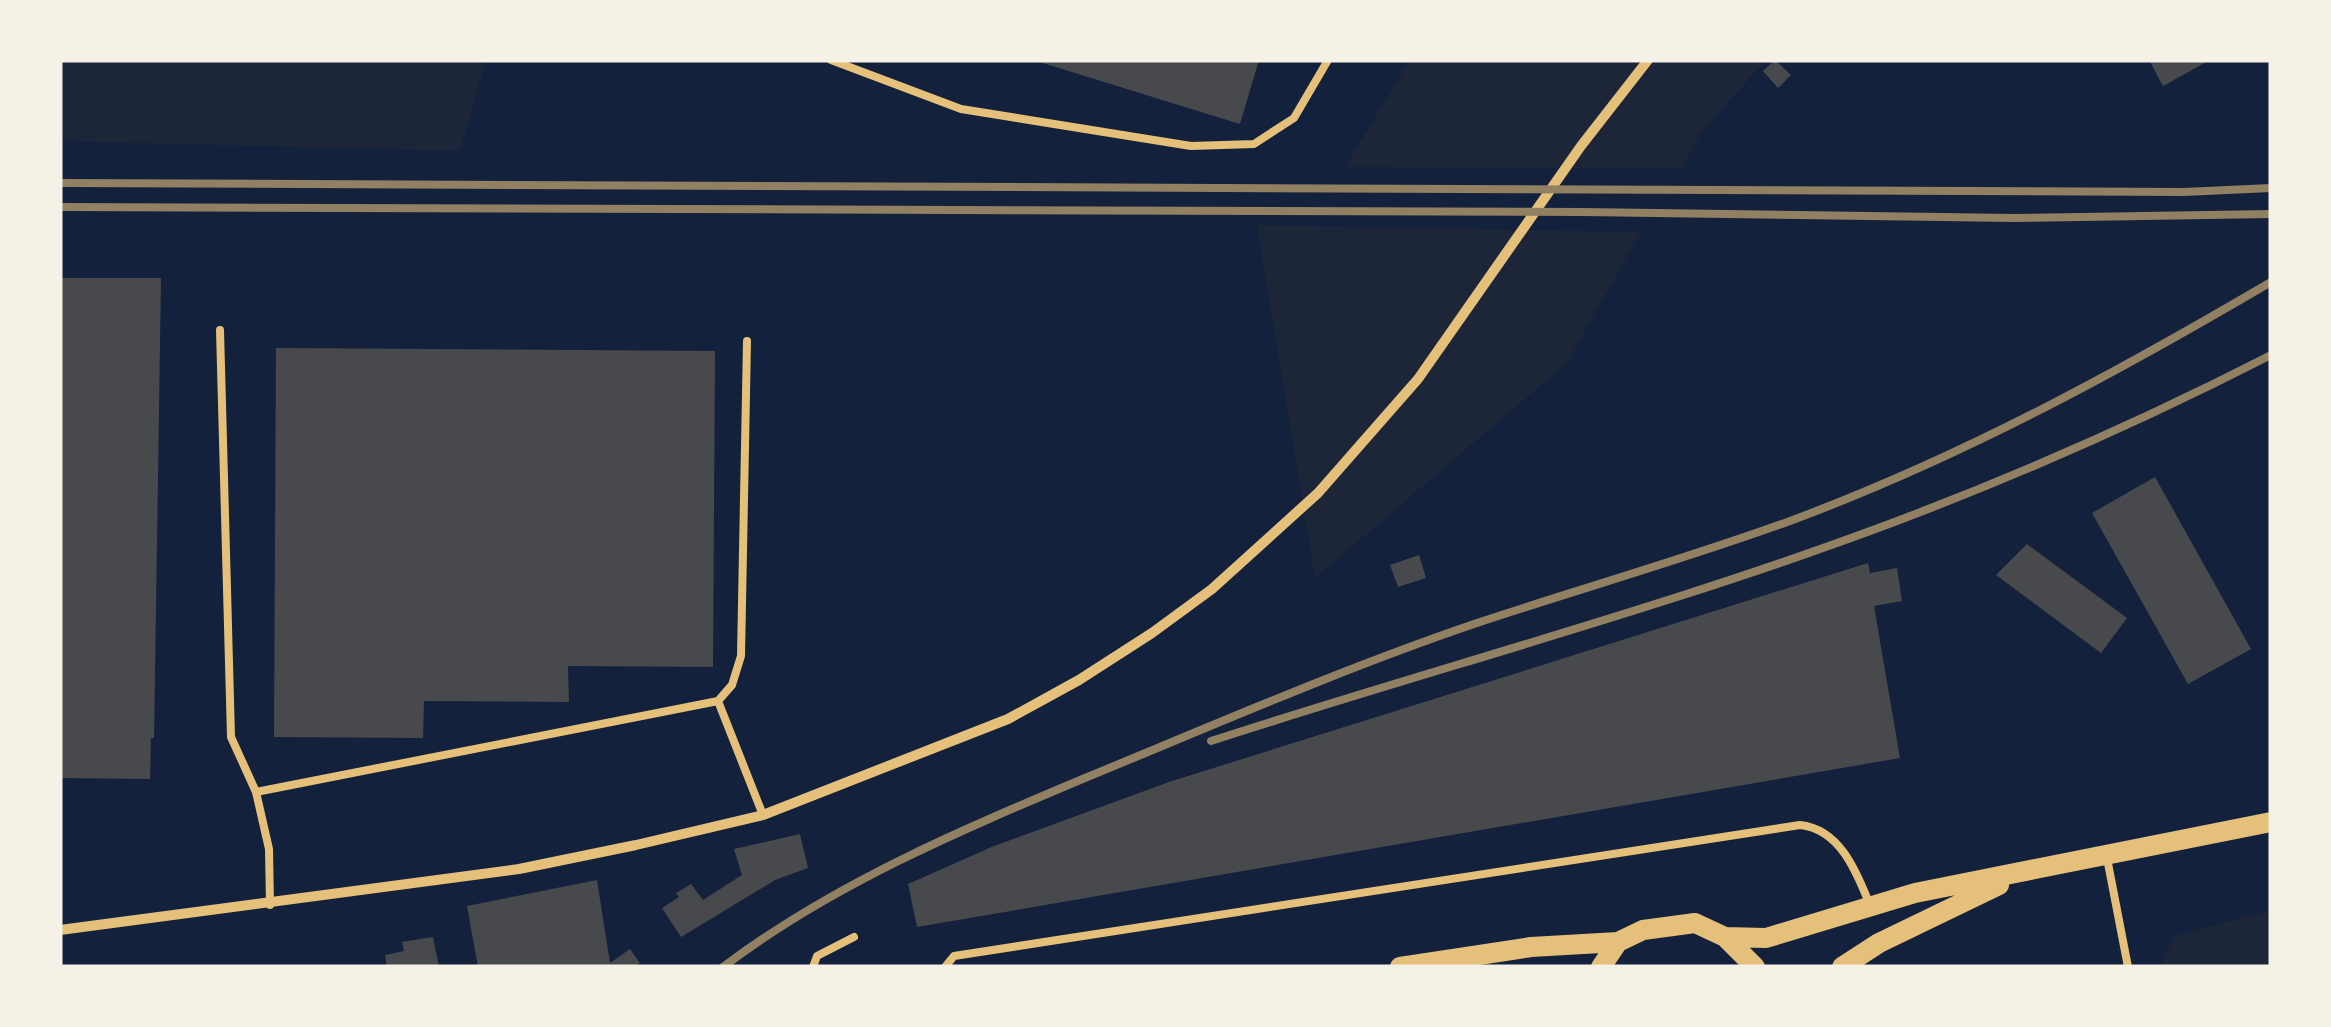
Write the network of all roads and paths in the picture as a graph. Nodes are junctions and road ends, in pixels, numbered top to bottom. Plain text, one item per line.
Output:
1 (831, 60) edge
2 (1328, 60) edge
3 (1648, 60) edge
4 (220, 330) dead end
5 (747, 341) dead end
6 (718, 700) junction
7 (256, 792) junction
8 (762, 815) junction
9 (2271, 822) edge
10 (2107, 856) junction
11 (2024, 873) junction
12 (270, 904) junction
13 (1870, 908) junction
14 (60, 930) edge
15 (854, 937) dead end
16 (1726, 937) junction
17 (1618, 942) junction
18 (813, 967) edge
19 (945, 967) edge
20 (1400, 967) edge
21 (1601, 967) edge
22 (1755, 967) edge
23 (1842, 967) edge
24 (2128, 967) edge

1 - 2 lane
3 - 8 street
4 - 7 lane
5 - 6 lane
6 - 7 lane
6 - 8 lane
7 - 12 lane
8 - 12 street
9 - 10 main road
10 - 11 main road
10 - 24 lane
11 - 13 main road
11 - 23 main road
12 - 14 street
13 - 16 main road
13 - 19 lane
15 - 18 lane
16 - 17 main road
16 - 22 main road
17 - 20 main road
17 - 21 main road

